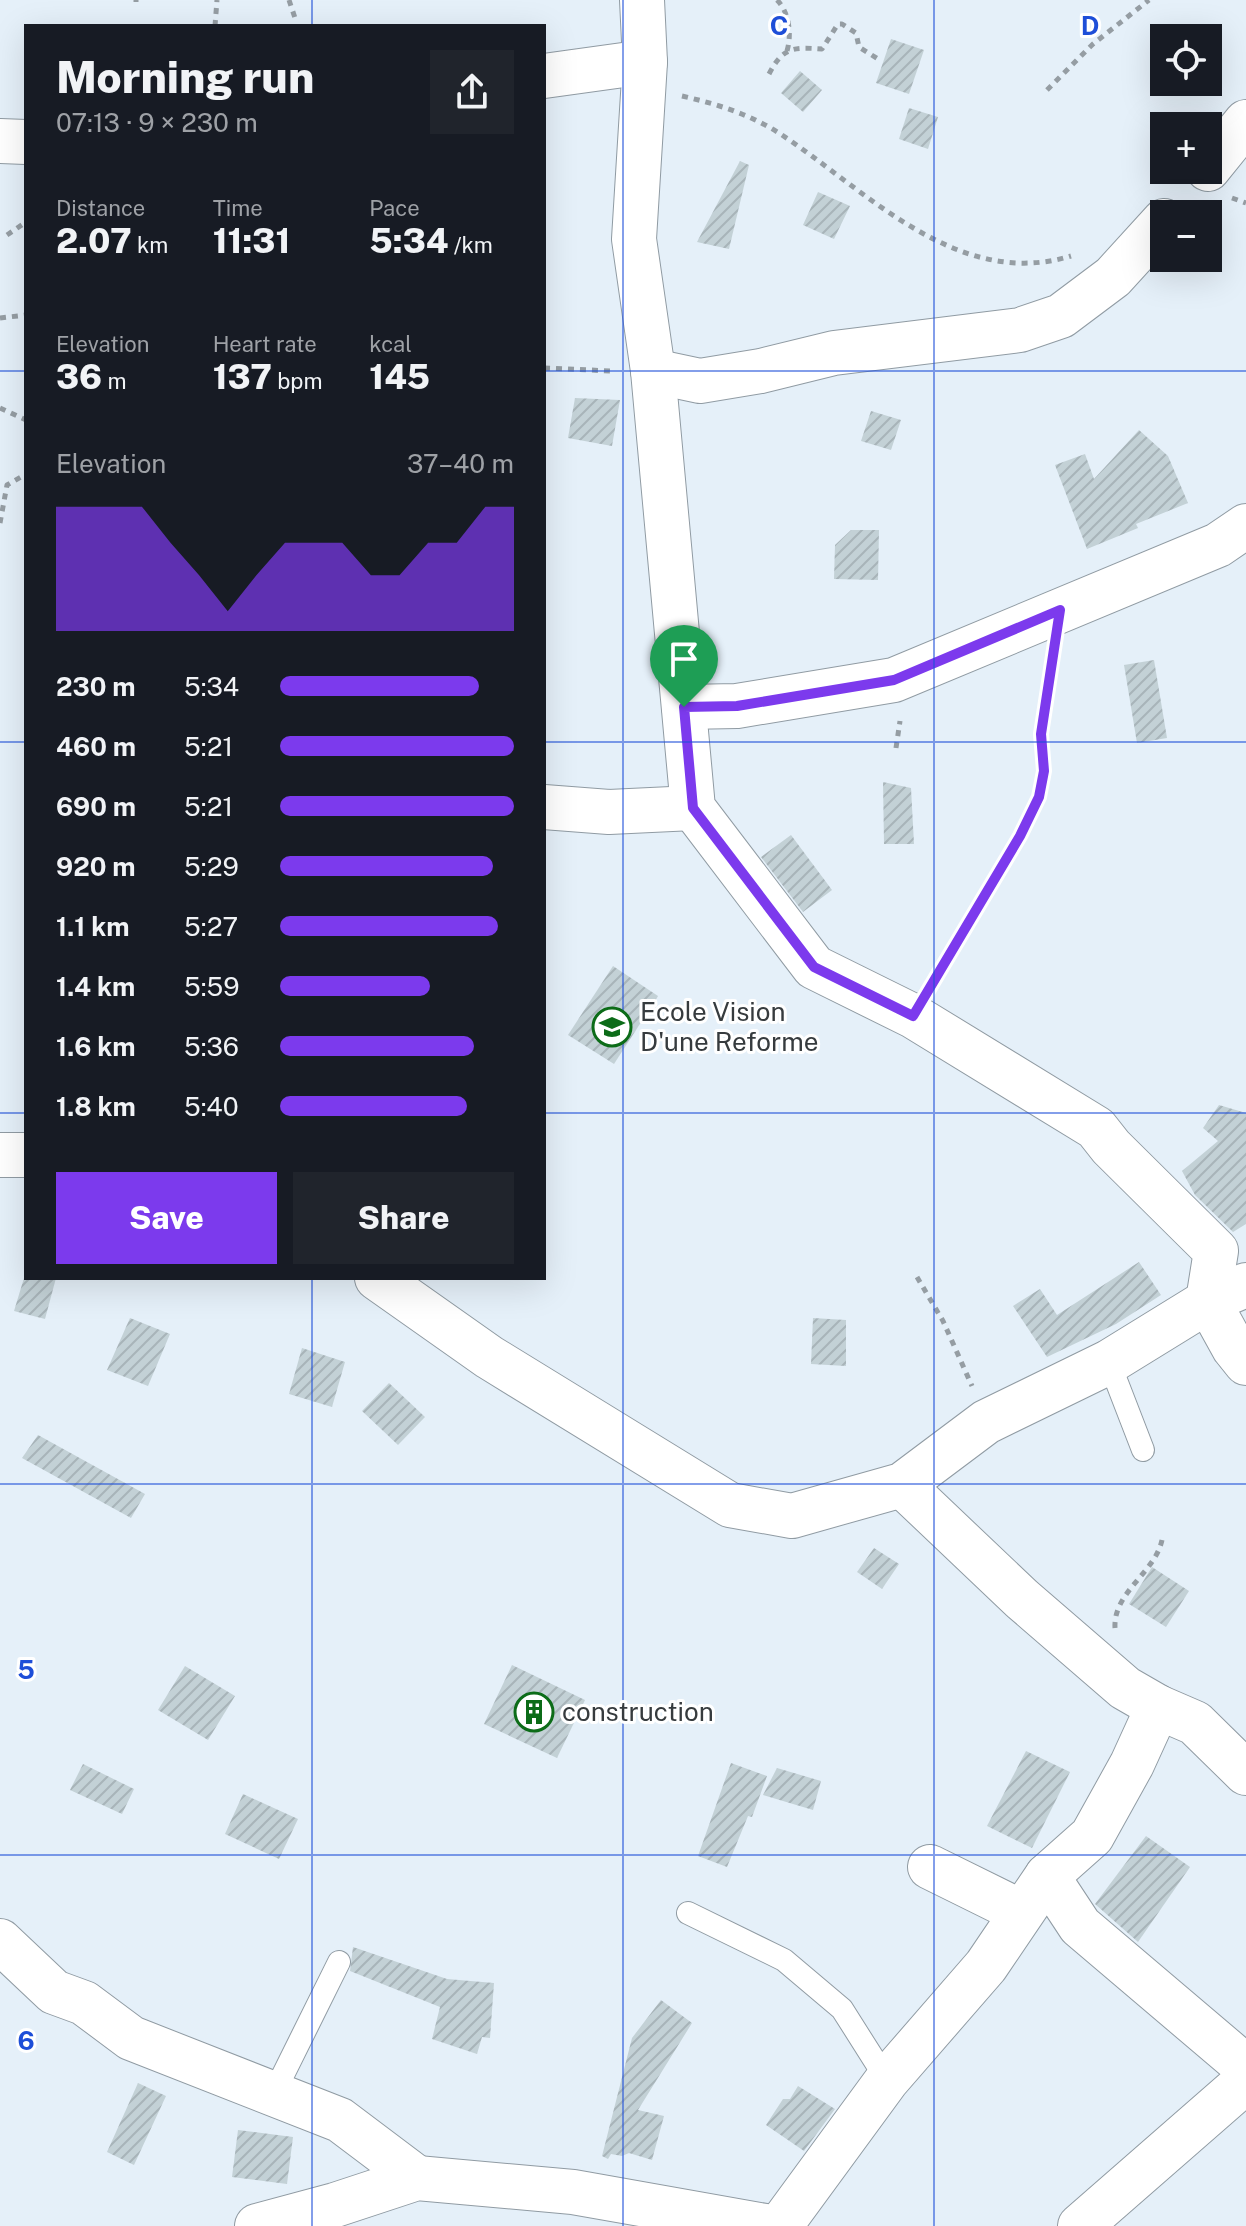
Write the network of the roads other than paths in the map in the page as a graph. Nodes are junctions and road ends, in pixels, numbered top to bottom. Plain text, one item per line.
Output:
1 (642, 0) edge
2 (644, 74) junction
3 (546, 76) edge
4 (1246, 122) edge
5 (0, 141) edge
6 (24, 142) edge
7 (1222, 152) edge
8 (1195, 184) edge
9 (1182, 200) edge
10 (1150, 236) edge
11 (653, 371) junction
12 (1246, 526) edge
13 (684, 707) junction
14 (546, 807) edge
15 (693, 808) junction
16 (0, 1155) edge
17 (24, 1155) edge
18 (380, 1280) edge
19 (1227, 1293) edge
20 (1109, 1362) junction
21 (1246, 1363) edge
22 (1143, 1450) dead end
23 (902, 1485) junction
24 (1158, 1707) junction
25 (1246, 1773) edge
26 (930, 1867) dead end
27 (1047, 1876) junction
28 (1021, 1912) junction
29 (688, 1913) dead end
30 (0, 1941) edge
31 (339, 1962) dead end
32 (1246, 2067) edge
33 (887, 2080) junction
34 (1246, 2081) edge
35 (274, 2093) junction
36 (417, 2178) junction
37 (262, 2225) edge
38 (765, 2226) edge
39 (780, 2226) edge
40 (1080, 2226) edge

1 - 2 street
2 - 3 street
2 - 11 street
4 - 7 street
5 - 6 street
8 - 9 street
10 - 11 street
11 - 13 street
12 - 13 street
13 - 15 street
14 - 15 street
15 - 19 street
16 - 17 street
18 - 23 street
19 - 20 street
19 - 21 street
20 - 22 lane
20 - 23 street
23 - 24 street
24 - 25 street
24 - 27 street
26 - 28 street
27 - 28 street
27 - 32 street
28 - 33 street
29 - 33 lane
30 - 35 street
31 - 35 lane
33 - 39 street
34 - 40 street
35 - 36 street
36 - 37 street
36 - 38 street

